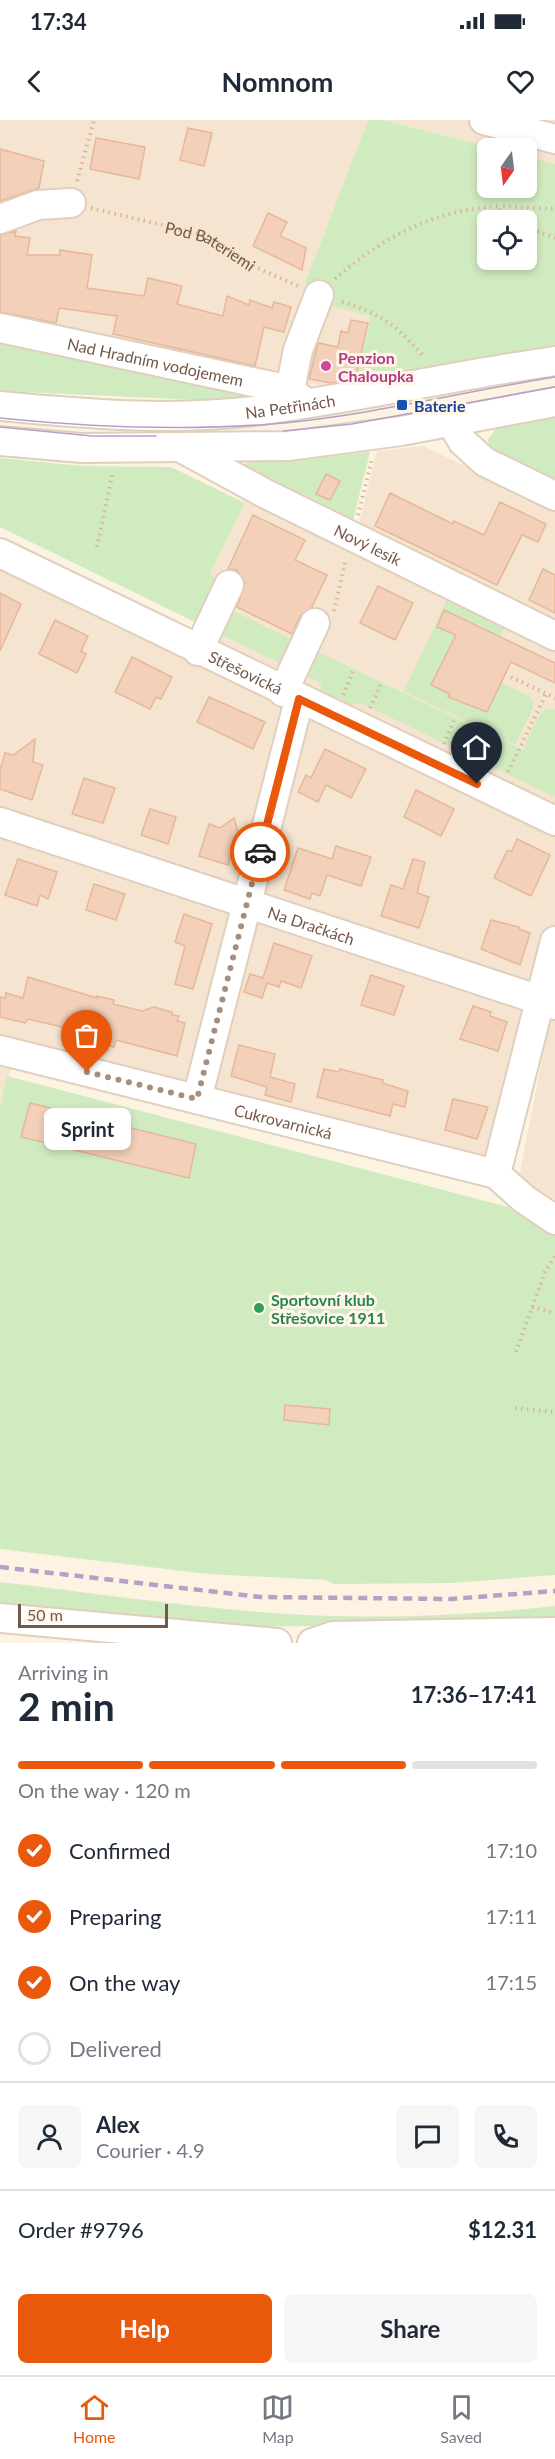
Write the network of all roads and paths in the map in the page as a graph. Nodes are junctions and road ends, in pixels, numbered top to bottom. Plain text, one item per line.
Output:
1 (94, 120) edge
2 (484, 120) edge
3 (555, 139) edge
4 (71, 203) junction
5 (502, 206) junction
6 (555, 209) edge
7 (500, 210) edge
8 (0, 219) edge
9 (537, 231) edge
10 (555, 238) edge
11 (319, 295) junction
12 (0, 328) edge
13 (555, 361) edge
14 (432, 366) dead end
15 (298, 396) junction
16 (555, 402) edge
17 (0, 406) edge
18 (165, 416) junction
19 (452, 422) junction
20 (0, 441) edge
21 (183, 449) junction
22 (372, 460) dead end
23 (115, 463) dead end
24 (555, 496) edge
25 (357, 522) dead end
26 (97, 547) dead end
27 (345, 553) dead end
28 (0, 554) edge
29 (229, 585) dead end
30 (324, 618) joint
31 (555, 636) edge
32 (198, 651) junction
33 (353, 671) dead end
34 (511, 677) dead end
35 (546, 694) junction
36 (291, 696) junction
37 (555, 698) edge
38 (339, 704) dead end
39 (498, 794) junction
40 (555, 821) edge
41 (0, 822) edge
42 (247, 903) junction
43 (555, 941) edge
44 (547, 1002) edge
45 (0, 1050) edge
46 (197, 1099) junction
47 (496, 1174) junction
48 (555, 1220) edge
49 (555, 1256) edge
50 (532, 1307) junction
51 (555, 1313) edge
52 (516, 1352) dead end
53 (515, 1408) dead end
54 (555, 1412) edge
55 (0, 1618) edge
56 (555, 1632) edge
57 (277, 1643) edge
58 (312, 1643) edge

1 - 4 path
2 - 3 street
4 - 8 street
4 - 11 path, Pod Bateriemi
5 - 6 path
5 - 7 path
5 - 11 path
9 - 10 path
11 - 14 path, Pod Bateriemi
11 - 15 street
12 - 15 street, Nad Hradním vodojemem
13 - 15 street, Na Petřinách
15 - 18 street, Na Petřinách
16 - 19 street
17 - 18 street, Na Petřinách
18 - 21 street
19 - 21 street
19 - 24 street
20 - 21 street
21 - 31 street, Nový lesík
22 - 25 path
23 - 26 path
27 - 30 path
28 - 32 street, Střešovická
29 - 32 street
30 - 36 street
32 - 36 street, Střešovická
33 - 38 path
34 - 35 path
35 - 37 path
35 - 39 path
36 - 39 street, Střešovická
36 - 42 street
39 - 40 street, Střešovická
41 - 42 street, Na Dračkách
42 - 44 street, Na Dračkách
42 - 46 street
43 - 44 street
44 - 47 street
45 - 46 street, Cukrovarnická
46 - 47 street, Cukrovarnická
47 - 48 street, Cukrovarnická
49 - 50 path
50 - 51 path
50 - 52 path
53 - 54 path
55 - 57 street
56 - 58 street

